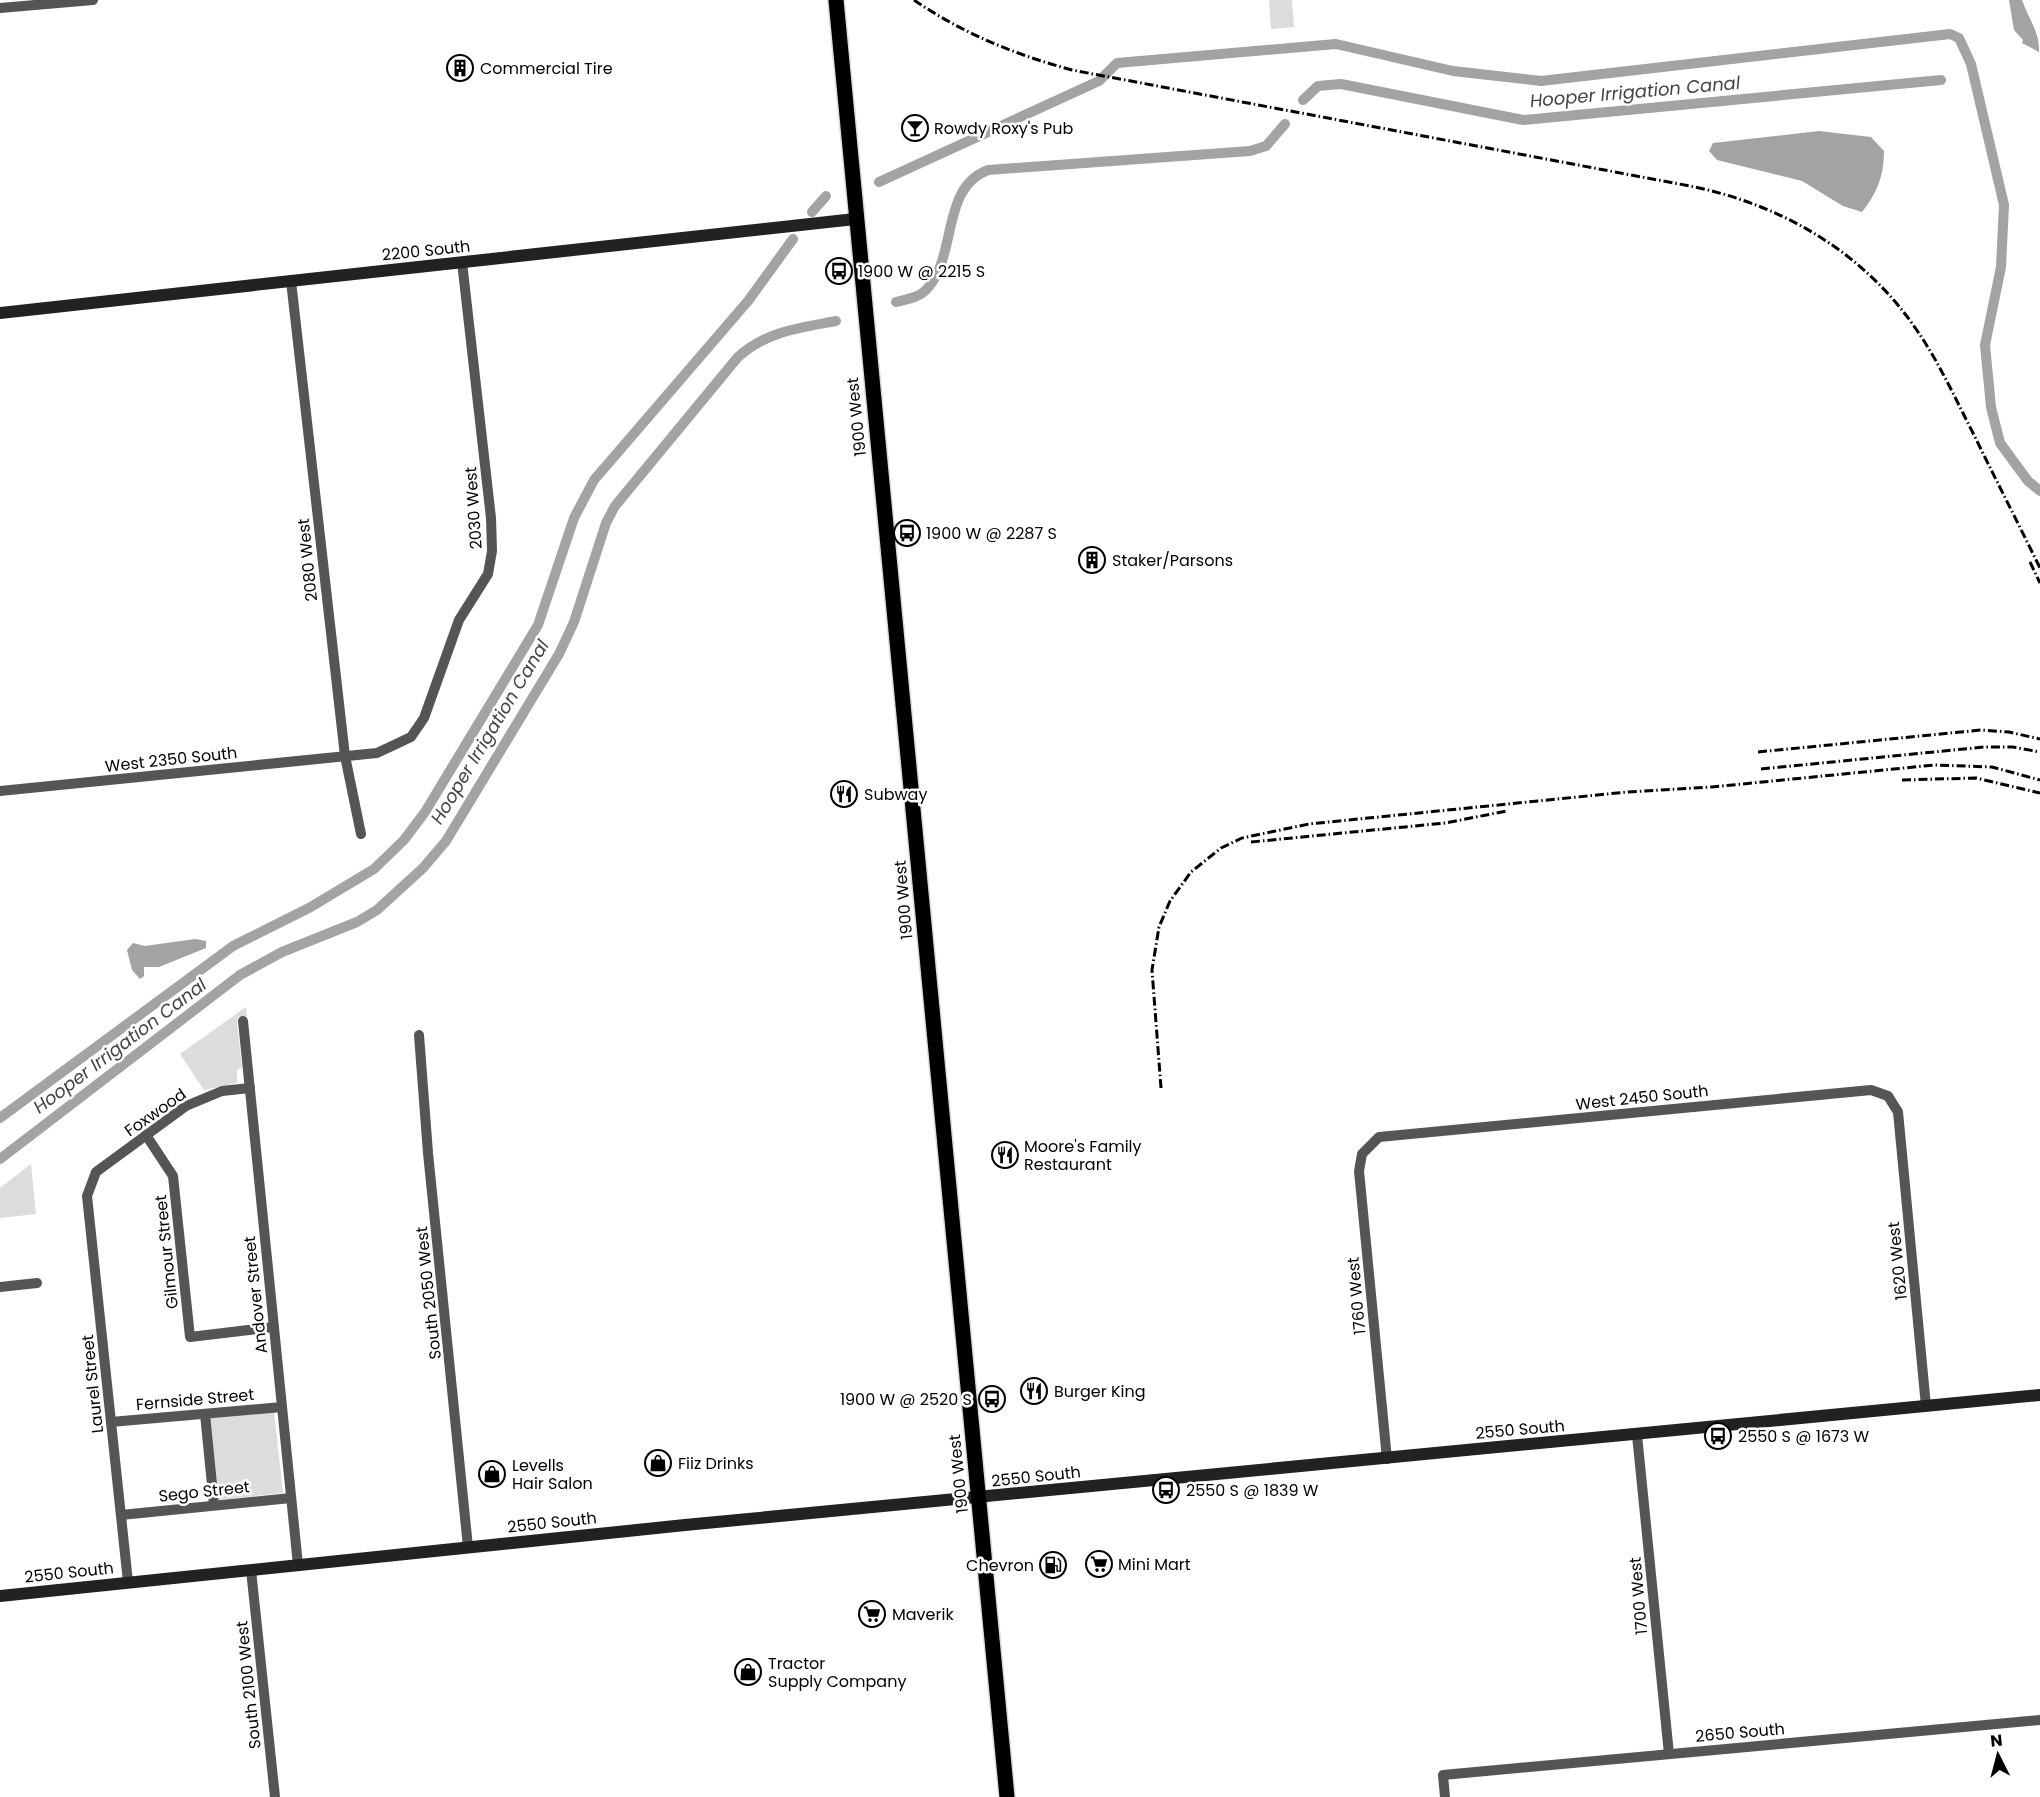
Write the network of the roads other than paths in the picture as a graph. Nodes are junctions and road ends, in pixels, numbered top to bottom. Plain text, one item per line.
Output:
1 (93, 0) edge
2 (836, 0) edge
3 (0, 8) edge
4 (855, 219) junction
5 (462, 262) junction
6 (291, 281) junction
7 (0, 313) edge
8 (345, 756) junction
9 (0, 791) edge
10 (361, 834) dead end
11 (243, 1021) dead end
12 (419, 1035) dead end
13 (250, 1088) junction
14 (1898, 1112) joint
15 (146, 1135) junction
16 (1380, 1137) joint
17 (90, 1183) joint
18 (38, 1283) dead end
19 (0, 1287) edge
20 (274, 1328) junction
21 (2040, 1395) edge
22 (1926, 1406) junction
23 (282, 1407) junction
24 (205, 1413) junction
25 (111, 1422) junction
26 (1637, 1435) junction
27 (1387, 1459) junction
28 (291, 1498) junction
29 (978, 1499) junction
30 (214, 1505) junction
31 (121, 1515) junction
32 (468, 1547) junction
33 (298, 1565) junction
34 (251, 1570) junction
35 (128, 1582) junction
36 (0, 1593) edge
37 (2040, 1720) edge
38 (1669, 1754) junction
39 (275, 1797) edge
40 (1007, 1797) edge
41 (1445, 1797) edge

1 - 3 street
2 - 4 main road, 1900 West
4 - 5 street, 2200 South
4 - 29 main road, 1900 West
5 - 6 street, 2200 South
5 - 8 street, 2030 West
6 - 7 street, 2200 South
6 - 8 street, 2080 West
8 - 9 street, West 2350 South
8 - 10 street, 2080 West
11 - 13 street, Andover Street
12 - 32 street, South 2050 West
13 - 15 street, Foxwood
13 - 20 street, Andover Street
14 - 16 street, West 2450 South
14 - 22 street, 1620 West
15 - 17 street, Foxwood
15 - 20 street, Gilmour Street
16 - 27 street, 1760 West
17 - 25 street, Laurel Street
18 - 19 street
20 - 23 street, Andover Street
21 - 22 street, 2550 South
22 - 26 street, 2550 South
23 - 24 street, Fernside Street
23 - 28 street, Andover Street
24 - 25 street, Fernside Street
24 - 30 street
25 - 31 street, Laurel Street
26 - 27 street, 2550 South
26 - 38 street, 1700 West
27 - 29 street, 2550 South
28 - 30 street, Sego Street
28 - 33 street, Andover Street
29 - 32 street, 2550 South
29 - 40 main road, 1900 West
30 - 31 street, Sego Street
31 - 35 street, Laurel Street
32 - 33 street, 2550 South
33 - 34 street, 2550 South
34 - 35 street, 2550 South
34 - 39 street, South 2100 West
35 - 36 street, 2550 South
37 - 38 street, 2650 South
38 - 41 street, 2650 South

